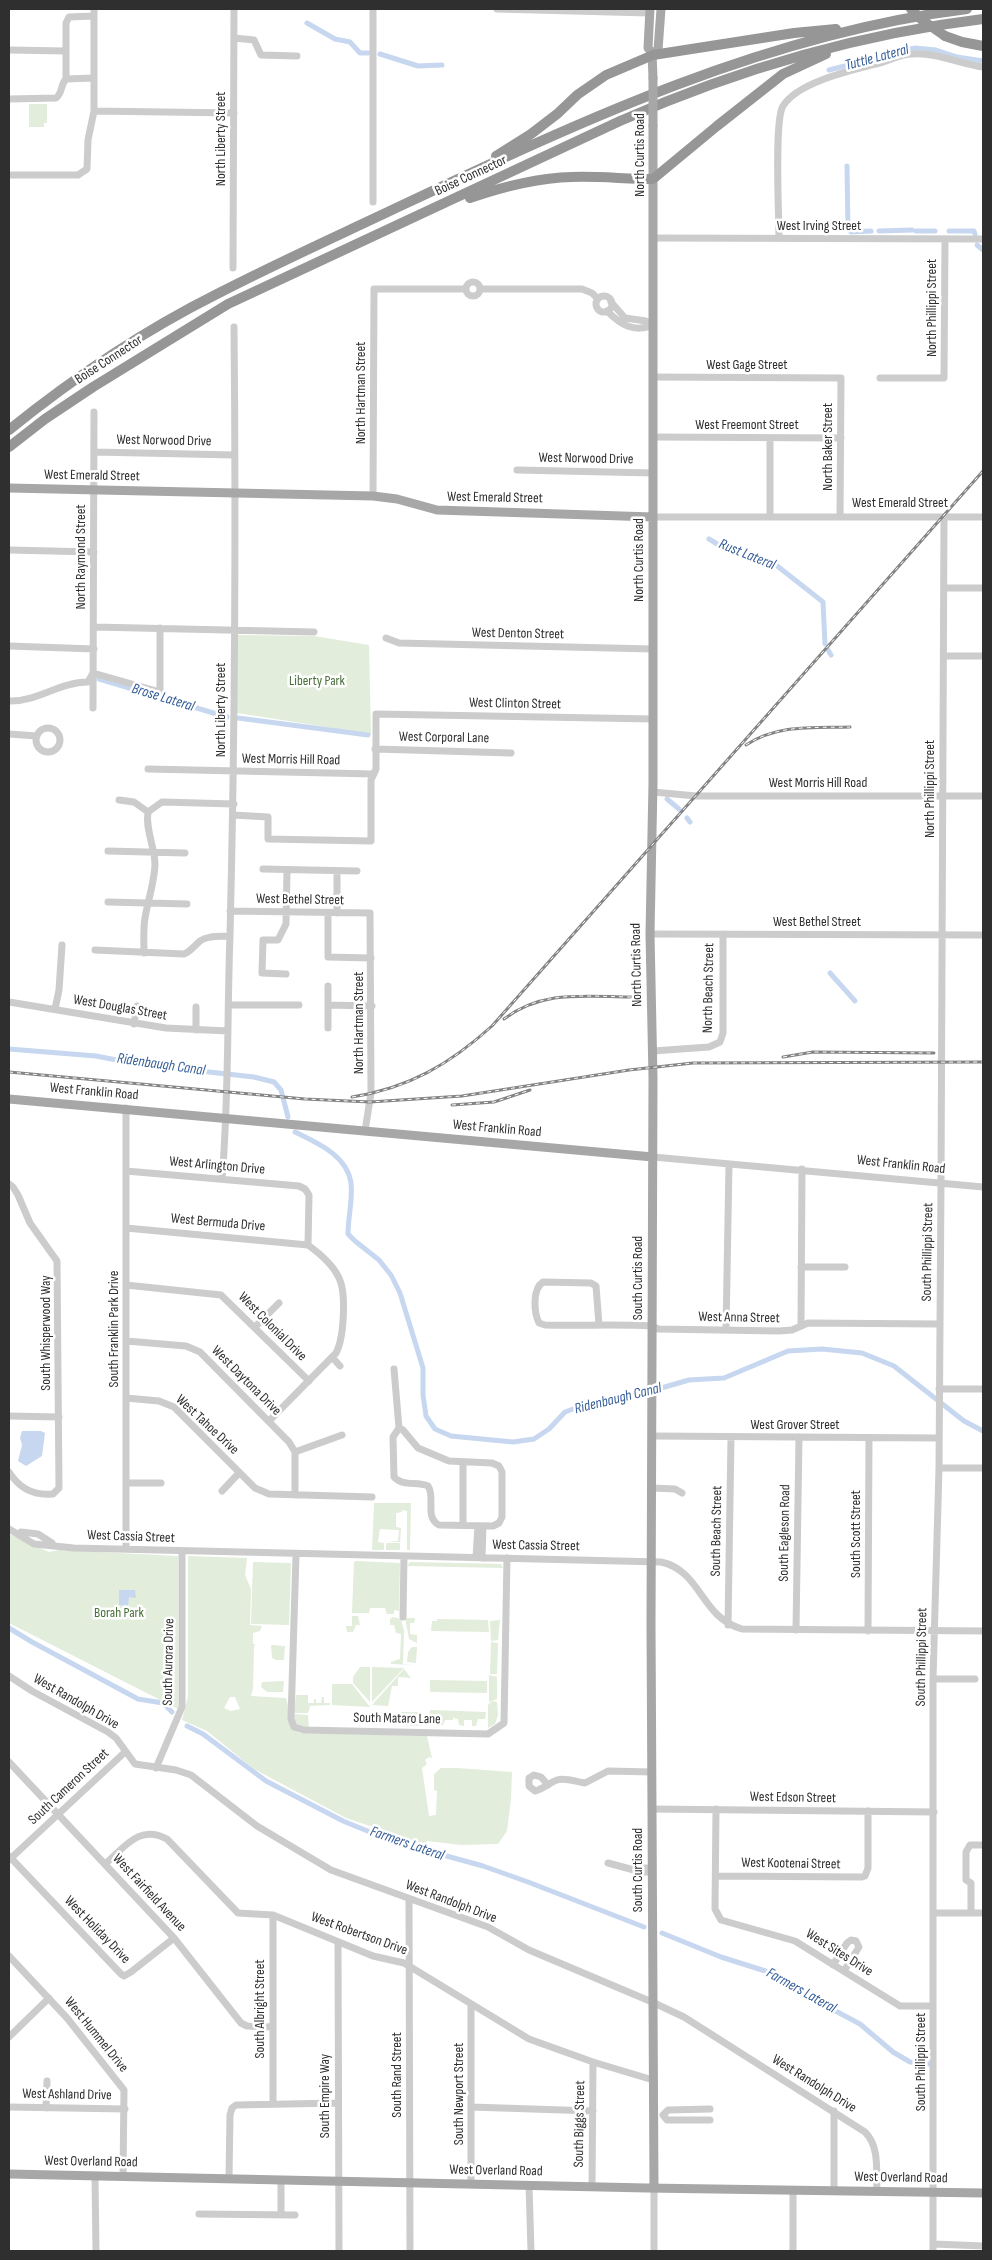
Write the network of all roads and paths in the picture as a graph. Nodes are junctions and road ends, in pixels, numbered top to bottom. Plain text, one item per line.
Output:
1 (234, 9) edge
2 (373, 9) edge
3 (497, 9) edge
4 (661, 9) edge
5 (911, 9) edge
6 (967, 9) edge
7 (649, 11) edge
8 (94, 12) edge
9 (983, 19) edge
10 (870, 26) junction
11 (234, 38) junction
12 (848, 43) junction
13 (983, 46) edge
14 (9, 50) edge
15 (66, 51) junction
16 (652, 54) junction
17 (297, 56) dead end
18 (983, 67) edge
19 (94, 78) junction
20 (66, 79) junction
21 (9, 99) edge
22 (94, 111) junction
23 (234, 113) junction
24 (9, 174) edge
25 (653, 180) junction
26 (446, 185) junction
27 (373, 202) dead end
28 (426, 213) junction
29 (654, 238) junction
30 (779, 238) junction
31 (945, 239) junction
32 (983, 239) edge
33 (234, 268) dead end
34 (598, 300) junction
35 (611, 302) junction
36 (607, 311) junction
37 (653, 325) junction
38 (234, 326) dead end
39 (653, 377) junction
40 (841, 378) joint
41 (880, 378) dead end
42 (94, 412) dead end
43 (9, 430) edge
44 (653, 437) junction
45 (770, 438) junction
46 (841, 438) junction
47 (9, 447) edge
48 (94, 452) junction
49 (234, 455) junction
50 (517, 470) dead end
51 (653, 473) junction
52 (9, 488) edge
53 (94, 490) junction
54 (234, 493) junction
55 (373, 496) junction
56 (770, 516) junction
57 (653, 517) junction
58 (840, 517) junction
59 (944, 517) junction
60 (983, 517) edge
61 (9, 550) edge
62 (94, 552) junction
63 (944, 588) junction
64 (983, 588) edge
65 (94, 626) junction
66 (160, 628) junction
67 (233, 630) junction
68 (314, 632) dead end
69 (386, 638) dead end
70 (9, 646) edge
71 (94, 649) junction
72 (652, 649) junction
73 (944, 656) junction
74 (983, 656) edge
75 (93, 672) junction
76 (9, 701) edge
77 (93, 708) dead end
78 (653, 719) junction
79 (9, 734) edge
80 (37, 736) dead end
81 (376, 749) junction
82 (511, 753) dead end
83 (148, 769) dead end
84 (234, 772) junction
85 (374, 774) junction
86 (653, 792) junction
87 (942, 796) junction
88 (983, 796) edge
89 (119, 800) dead end
90 (234, 804) junction
91 (148, 812) junction
92 (233, 815) junction
93 (108, 851) dead end
94 (154, 852) junction
95 (185, 853) dead end
96 (263, 869) dead end
97 (287, 870) junction
98 (337, 871) junction
99 (357, 871) dead end
100 (108, 902) dead end
101 (149, 903) junction
102 (188, 904) dead end
103 (230, 911) junction
104 (287, 912) junction
105 (328, 913) junction
106 (337, 913) junction
107 (370, 913) joint
108 (650, 934) junction
109 (723, 934) junction
110 (942, 934) junction
111 (983, 935) edge
112 (230, 936) junction
113 (62, 944) dead end
114 (96, 950) dead end
115 (144, 953) junction
116 (370, 958) junction
117 (286, 974) dead end
118 (328, 986) dead end
119 (9, 1002) edge
120 (229, 1004) junction
121 (299, 1005) dead end
122 (328, 1005) junction
123 (137, 1006) dead end
124 (372, 1006) junction
125 (196, 1007) dead end
126 (55, 1009) junction
127 (134, 1024) junction
128 (328, 1028) dead end
129 (196, 1030) junction
130 (228, 1031) junction
131 (653, 1051) junction
132 (942, 1062) joint
133 (653, 1067) joint
134 (9, 1099) edge
135 (126, 1108) junction
136 (228, 1117) junction
137 (365, 1131) junction
138 (653, 1157) junction
139 (729, 1164) junction
140 (802, 1169) junction
141 (126, 1170) junction
142 (222, 1179) junction
143 (941, 1183) junction
144 (9, 1184) edge
145 (983, 1187) edge
146 (126, 1228) junction
147 (308, 1245) junction
148 (845, 1267) dead end
149 (801, 1268) junction
150 (126, 1285) junction
151 (279, 1303) dead end
152 (939, 1324) junction
153 (599, 1325) junction
154 (801, 1325) junction
155 (652, 1326) junction
156 (255, 1327) junction
157 (726, 1330) junction
158 (126, 1341) junction
159 (332, 1357) junction
160 (340, 1366) dead end
161 (394, 1369) dead end
162 (309, 1381) junction
163 (983, 1389) edge
164 (939, 1392) junction
165 (126, 1398) junction
166 (9, 1416) edge
167 (59, 1417) junction
168 (268, 1421) junction
169 (399, 1428) junction
170 (342, 1435) dead end
171 (652, 1436) junction
172 (731, 1437) junction
173 (799, 1437) junction
174 (869, 1438) junction
175 (939, 1438) junction
176 (295, 1452) junction
177 (463, 1462) junction
178 (939, 1468) junction
179 (983, 1468) edge
180 (9, 1472) edge
181 (239, 1473) junction
182 (126, 1483) junction
183 (161, 1483) dead end
184 (652, 1488) junction
185 (222, 1491) dead end
186 (682, 1493) dead end
187 (294, 1495) junction
188 (372, 1497) dead end
189 (463, 1526) junction
190 (480, 1526) junction
191 (9, 1529) edge
192 (126, 1549) junction
193 (182, 1551) junction
194 (296, 1555) junction
195 (404, 1556) junction
196 (479, 1557) junction
197 (507, 1558) junction
198 (652, 1561) junction
199 (403, 1617) dead end
200 (728, 1625) junction
201 (796, 1630) junction
202 (868, 1631) junction
203 (935, 1631) junction
204 (983, 1631) edge
205 (9, 1676) edge
206 (933, 1679) junction
207 (975, 1679) dead end
208 (125, 1752) junction
209 (9, 1762) edge
210 (156, 1768) junction
211 (652, 1772) junction
212 (548, 1785) dead end
213 (652, 1809) junction
214 (716, 1809) junction
215 (868, 1811) junction
216 (934, 1812) junction
217 (58, 1814) junction
218 (983, 1845) edge
219 (10, 1858) edge
220 (608, 1863) dead end
221 (106, 1864) junction
222 (652, 1870) junction
223 (716, 1876) junction
224 (409, 1899) junction
225 (934, 1912) junction
226 (971, 1913) junction
227 (983, 1913) edge
228 (273, 1915) junction
229 (174, 1938) junction
230 (338, 1942) junction
231 (9, 1956) edge
232 (833, 1965) junction
233 (410, 1966) junction
234 (844, 1971) junction
235 (49, 1998) junction
236 (652, 2002) junction
237 (471, 2004) junction
238 (933, 2006) junction
239 (272, 2026) junction
240 (9, 2037) edge
241 (593, 2062) junction
242 (653, 2080) junction
243 (47, 2081) dead end
244 (273, 2103) junction
245 (338, 2103) junction
246 (9, 2107) edge
247 (46, 2108) junction
248 (471, 2108) junction
249 (125, 2109) junction
250 (710, 2109) dead end
251 (593, 2111) junction
252 (834, 2111) junction
253 (653, 2115) junction
254 (664, 2115) junction
255 (710, 2120) dead end
256 (9, 2174) edge
257 (96, 2176) junction
258 (123, 2176) junction
259 (229, 2179) junction
260 (281, 2180) junction
261 (338, 2182) junction
262 (410, 2183) junction
263 (471, 2184) junction
264 (528, 2185) junction
265 (592, 2187) junction
266 (654, 2188) junction
267 (793, 2190) junction
268 (834, 2190) junction
269 (877, 2191) junction
270 (933, 2192) junction
271 (983, 2193) edge
272 (199, 2214) dead end
273 (281, 2215) junction
274 (295, 2215) dead end
275 (983, 2246) edge
276 (934, 2248) edge
277 (96, 2251) edge
278 (339, 2251) edge
279 (410, 2251) edge
280 (532, 2251) edge
281 (654, 2251) edge
282 (793, 2251) edge

1 - 11 street, North Liberty Street
2 - 27 street
3 - 7 street
4 - 16 main road, North Curtis Road
5 - 13 highway, bridge
6 - 10 highway, Boise Connector
7 - 16 main road, North Curtis Road
8 - 15 street
8 - 19 street
9 - 12 highway, Boise Connector
10 - 16 highway
10 - 26 highway, Boise Connector
11 - 17 street
11 - 23 street, North Liberty Street
12 - 25 highway
12 - 28 highway, Boise Connector
14 - 15 street
15 - 20 street
16 - 25 main road, North Curtis Road, bridge
16 - 26 highway
18 - 30 street
19 - 20 street
19 - 22 street
20 - 21 street
22 - 23 street
22 - 24 street
23 - 33 street, North Liberty Street
25 - 28 highway
25 - 29 main road, North Curtis Road
26 - 43 highway, Boise Connector
28 - 47 highway, Boise Connector
29 - 30 street, West Irving Street
29 - 37 main road, North Curtis Road
30 - 31 street, West Irving Street
31 - 32 street, West Irving Street
31 - 41 street, North Phillippi Street
34 - 35 street
34 - 36 street
34 - 55 street, North Hartman Street
35 - 36 street
35 - 37 street
36 - 37 street
37 - 39 main road, North Curtis Road
38 - 49 street, North Liberty Street
39 - 40 street, West Gage Street
39 - 44 main road, North Curtis Road
40 - 46 street, North Baker Street
42 - 48 street, North Raymond Street
44 - 45 street, West Freemont Street
44 - 51 main road, North Curtis Road
45 - 46 street, West Freemont Street
45 - 56 street
46 - 58 street, North Baker Street
48 - 49 street, West Norwood Drive
48 - 53 street, North Raymond Street
49 - 54 street, North Liberty Street
50 - 51 street, West Norwood Drive
51 - 57 main road, North Curtis Road
52 - 53 main road, West Emerald Street
53 - 54 main road, West Emerald Street
53 - 62 street, North Raymond Street
54 - 55 main road, West Emerald Street
54 - 67 street, North Liberty Street
55 - 57 main road, West Emerald Street
56 - 57 street, West Emerald Street
56 - 58 street, West Emerald Street
57 - 72 main road, North Curtis Road
58 - 59 street, West Emerald Street
59 - 60 street, West Emerald Street
59 - 63 street, North Phillippi Street
61 - 62 street
62 - 65 street, North Raymond Street
63 - 64 street
63 - 73 street, North Phillippi Street
65 - 66 street
65 - 71 street, North Raymond Street
66 - 67 street
66 - 75 street
67 - 68 street
67 - 84 street, North Liberty Street
69 - 72 street, West Denton Street
70 - 71 street
71 - 75 street, North Raymond Street
72 - 78 main road, North Curtis Road
73 - 74 street
73 - 87 street, North Phillippi Street
75 - 76 street
75 - 77 street, North Raymond Street
78 - 81 street, West Clinton Street
78 - 86 main road, North Curtis Road
79 - 80 street
81 - 82 street, West Corporal Lane
81 - 85 street
83 - 84 street, West Morris Hill Road
84 - 85 street, West Morris Hill Road
84 - 90 street, North Liberty Street
85 - 92 street
86 - 87 street, West Morris Hill Road
86 - 108 main road, North Curtis Road
87 - 88 street, West Morris Hill Road
87 - 110 street, North Phillippi Street
89 - 91 street
90 - 91 street
90 - 92 street, North Liberty Street
91 - 94 street
92 - 103 street, North Liberty Street
93 - 94 street
94 - 95 street
94 - 101 street
96 - 97 street
97 - 98 street
97 - 104 street
98 - 99 street
98 - 106 street
100 - 101 street
101 - 102 street
101 - 115 street
103 - 104 street, West Bethel Street
103 - 112 street, North Liberty Street
104 - 105 street, West Bethel Street
104 - 117 street
105 - 106 street, West Bethel Street
105 - 116 street
106 - 107 street, West Bethel Street
107 - 116 street, North Hartman Street
108 - 109 street, West Bethel Street
108 - 131 main road, North Curtis Road
109 - 110 street, West Bethel Street
109 - 131 street, North Beach Street
110 - 111 street, West Bethel Street
110 - 132 street, North Phillippi Street
112 - 115 street
112 - 120 street, North Liberty Street
113 - 126 street
114 - 115 street
116 - 124 street, North Hartman Street
118 - 122 street
119 - 126 street, West Douglas Street
120 - 121 street
120 - 130 street, North Liberty Street
122 - 124 street
122 - 128 street
123 - 127 street
124 - 137 street, North Hartman Street
125 - 129 street
126 - 127 street, West Douglas Street
127 - 129 street, West Douglas Street
129 - 130 street, West Douglas Street
130 - 136 street, North Liberty Street
131 - 133 main road, North Curtis Road
132 - 143 street, South Phillippi Street
133 - 138 main road, South Curtis Road
134 - 135 main road, West Franklin Road
135 - 136 main road, West Franklin Road
135 - 141 street, South Franklin Park Drive
136 - 137 main road, West Franklin Road
136 - 142 street, North Liberty Street
137 - 138 main road, West Franklin Road
138 - 139 street, West Franklin Road
138 - 155 main road, South Curtis Road
139 - 140 street, West Franklin Road
139 - 157 street
140 - 143 street, West Franklin Road
140 - 149 street
141 - 142 street, West Arlington Drive
141 - 146 street, South Franklin Park Drive
142 - 147 street, West Arlington Drive
143 - 145 street, West Franklin Road
143 - 152 street, South Phillippi Street
144 - 167 street, South Whisperwood Way
146 - 147 street, West Bermuda Drive
146 - 150 street, South Franklin Park Drive
147 - 159 street
148 - 149 street
149 - 154 street
150 - 156 street, West Colonial Drive
150 - 158 street, South Franklin Park Drive
151 - 156 street
152 - 154 street, West Anna Street
152 - 164 street, South Phillippi Street
153 - 153 street, West Anna Street
153 - 155 street, West Anna Street
154 - 157 street, West Anna Street
155 - 157 street, West Anna Street
155 - 171 main road, South Curtis Road
156 - 162 street, West Colonial Drive
158 - 165 street, South Franklin Park Drive
158 - 168 street, West Daytona Drive
159 - 160 street
159 - 162 street
161 - 169 street
162 - 168 street
163 - 164 street
164 - 175 street, South Phillippi Street
165 - 181 street, West Tahoe Drive
165 - 182 street, South Franklin Park Drive
166 - 167 street
167 - 180 street, South Whisperwood Way
168 - 176 street, West Daytona Drive
169 - 177 street
169 - 189 street
170 - 176 street
171 - 172 street, West Grover Street
171 - 184 main road, South Curtis Road
172 - 173 street, West Grover Street
172 - 200 street, South Beach Street
173 - 174 street, West Grover Street
173 - 201 street, South Eagleson Road
174 - 175 street, West Grover Street
174 - 202 street, South Scott Street
175 - 178 street, South Phillippi Street
176 - 187 street
177 - 189 street
177 - 190 street
178 - 179 street
178 - 203 street, South Phillippi Street
181 - 185 street, West Tahoe Drive
181 - 187 street, West Tahoe Drive
182 - 183 street
182 - 192 street, South Franklin Park Drive
184 - 186 street
184 - 198 main road, South Curtis Road
187 - 188 street, West Tahoe Drive
189 - 190 street
190 - 196 street
191 - 192 street, West Cassia Street
192 - 193 street, West Cassia Street
193 - 194 street, West Cassia Street
193 - 210 street, South Aurora Drive
194 - 195 street, West Cassia Street
194 - 197 street, South Mataro Lane
195 - 196 street, West Cassia Street
195 - 199 street
196 - 197 street, West Cassia Street
197 - 198 street, West Cassia Street
198 - 200 street, West Cassia Street
198 - 211 main road, South Curtis Road
200 - 201 street
201 - 202 street
202 - 203 street
203 - 204 street
203 - 206 street, South Phillippi Street
205 - 208 street, West Randolph Drive
206 - 207 street
206 - 216 street, South Phillippi Street
208 - 210 street, West Randolph Drive
208 - 217 street, South Cameron Street
209 - 217 street, West Fairfield Avenue
210 - 224 street, West Randolph Drive
211 - 212 street
211 - 213 main road, South Curtis Road
213 - 214 street, West Edson Street
213 - 222 main road, South Curtis Road
214 - 215 street, West Edson Street
214 - 223 street, West Sites Drive
215 - 216 street, West Edson Street
215 - 223 street, West Kootenai Street
216 - 225 street, South Phillippi Street
217 - 219 street, South Cameron Street
217 - 221 street, West Fairfield Avenue
218 - 226 street
219 - 229 street, West Holiday Drive
220 - 222 street
221 - 228 street, West Robertson Drive
221 - 229 street, West Fairfield Avenue
222 - 236 main road, South Curtis Road
223 - 232 street, West Sites Drive
224 - 233 street, South Rand Street
224 - 236 street, West Randolph Drive
225 - 226 street
225 - 238 street, South Phillippi Street
226 - 227 street
228 - 230 street, West Robertson Drive
228 - 239 street, South Albright Street
229 - 239 street, West Fairfield Avenue
230 - 233 street, West Robertson Drive
230 - 245 street, South Empire Way
231 - 235 street, West Hummel Drive
232 - 234 street, West Sites Drive
232 - 234 street
233 - 237 street, West Robertson Drive
233 - 262 street, South Rand Street
234 - 238 street, West Sites Drive
235 - 240 street
235 - 249 street, West Hummel Drive
236 - 242 main road, South Curtis Road
236 - 252 street, West Randolph Drive
237 - 241 street, West Robertson Drive
237 - 248 street, South Newport Street
238 - 270 street, South Phillippi Street
239 - 244 street, South Albright Street
241 - 242 street, West Robertson Drive
241 - 251 street, South Biggs Street
242 - 253 main road, South Curtis Road
243 - 247 street
244 - 245 street
244 - 259 street
245 - 261 street, South Empire Way
246 - 247 street, West Ashland Drive
247 - 249 street, West Ashland Drive
248 - 251 street
248 - 263 street, South Newport Street
249 - 258 street, West Hummel Drive
250 - 254 street
251 - 265 street, South Biggs Street
252 - 268 street
252 - 269 street, West Randolph Drive
253 - 254 street
253 - 266 main road, South Curtis Road
254 - 255 street
256 - 257 main road, West Overland Road
257 - 258 main road, West Overland Road
257 - 277 street
258 - 259 main road, West Overland Road
259 - 260 main road, West Overland Road
260 - 261 main road, West Overland Road
260 - 273 street
261 - 262 main road, West Overland Road
261 - 278 street, South Empire Way
262 - 263 main road, West Overland Road
262 - 279 street, South Rand Street
263 - 264 main road, West Overland Road
264 - 265 main road, West Overland Road
264 - 280 street
265 - 266 main road, West Overland Road
266 - 267 main road, West Overland Road
266 - 281 street, South Curtis Road
267 - 268 main road, West Overland Road
267 - 282 street
268 - 269 main road, West Overland Road
269 - 270 main road, West Overland Road
270 - 271 main road, West Overland Road
270 - 276 street, South Phillippi Street
272 - 273 street
273 - 274 street
275 - 276 street

